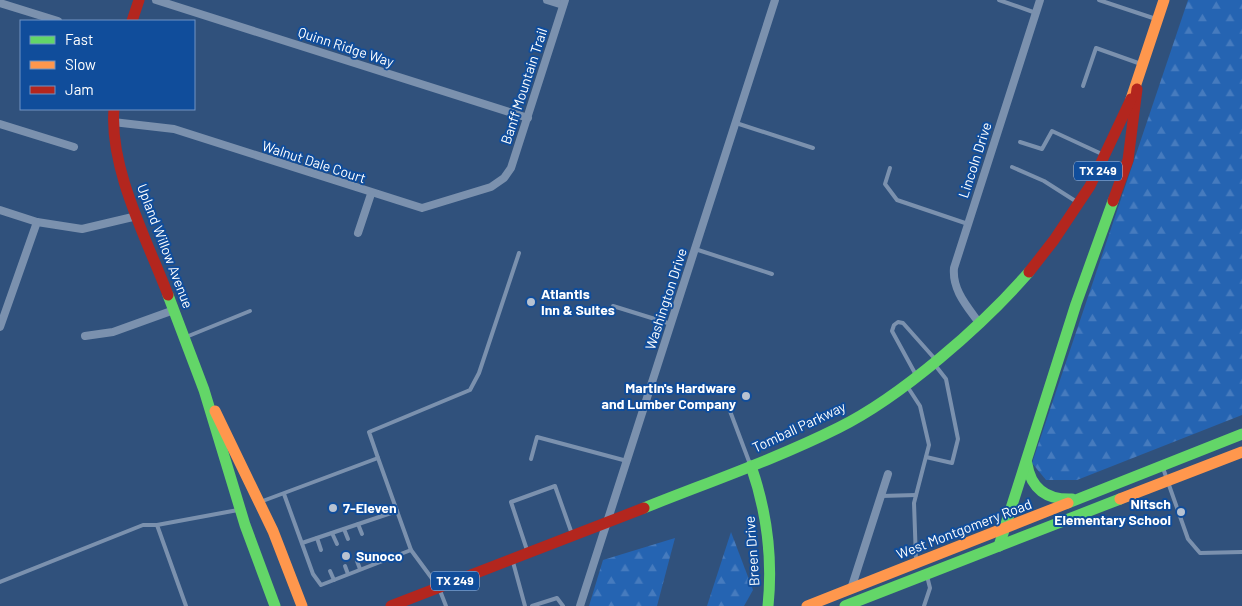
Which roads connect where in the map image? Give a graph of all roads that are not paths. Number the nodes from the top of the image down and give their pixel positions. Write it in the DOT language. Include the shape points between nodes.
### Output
graph roads {
  1 [pos="139,0"];
  2 [pos="156,0"];
  3 [pos="546,0"];
  4 [pos="775,0"];
  5 [pos="999,0"];
  6 [pos="1040,0"];
  7 [pos="1099,0"];
  8 [pos="1164,0"];
  9 [pos="1114,2"];
  10 [pos="0,3"];
  11 [pos="564,3"];
  12 [pos="1036,13"];
  13 [pos="55,20"];
  14 [pos="132,20"];
  15 [pos="1158,20"];
  16 [pos="1144,65"];
  17 [pos="1139,80"];
  18 [pos="1083,86"];
  19 [pos="114,110"];
  20 [pos="528,118"];
  21 [pos="113,122"];
  22 [pos="736,123"];
  23 [pos="0,124"];
  24 [pos="1020,142"];
  25 [pos="74,148"];
  26 [pos="813,148"];
  27 [pos="1106,156"];
  28 [pos="1012,167"];
  29 [pos="890,168"];
  30 [pos="504,178"];
  31 [pos="371,194"];
  32 [pos="1078,203"];
  33 [pos="0,210"];
  34 [pos="137,216"];
  35 [pos="37,222"];
  36 [pos="968,224"];
  37 [pos="358,233"];
  38 [pos="695,249"];
  39 [pos="519,253"];
  40 [pos="772,274"];
  41 [pos="613,306"];
  42 [pos="174,310"];
  43 [pos="250,311"];
  44 [pos="978,323"];
  45 [pos="671,324"];
  46 [pos="0,327"];
  47 [pos="85,336"];
  48 [pos="184,338"];
  49 [pos="935,362"];
  50 [pos="917,376"];
  51 [pos="906,384"];
  52 [pos="204,390"];
  53 [pos="730,411"];
  54 [pos="1242,434"];
  55 [pos="1242,452"];
  56 [pos="926,457"];
  57 [pos="378,458"];
  58 [pos="531,459"];
  59 [pos="1026,459"];
  60 [pos="627,462"];
  61 [pos="751,466"];
  62 [pos="1162,466"];
  63 [pos="888,474"];
  64 [pos="1168,481"];
  65 [pos="284,494"];
  66 [pos="916,495"];
  67 [pos="880,496"];
  68 [pos="1079,498"];
  69 [pos="260,502"];
  70 [pos="240,510"];
  71 [pos="397,510"];
  72 [pos="608,522"];
  73 [pos="358,524"];
  74 [pos="158,525"];
  75 [pos="344,529"];
  76 [pos="1004,529"];
  77 [pos="332,533"];
  78 [pos="362,534"];
  79 [pos="573,536"];
  80 [pos="317,538"];
  81 [pos="348,539"];
  82 [pos="302,543"];
  83 [pos="336,544"];
  84 [pos="999,546"];
  85 [pos="321,550"];
  86 [pos="411,550"];
  87 [pos="1242,552"];
  88 [pos="528,553"];
  89 [pos="371,556"];
  90 [pos="512,559"];
  91 [pos="356,561"];
  92 [pos="374,564"];
  93 [pos="916,564"];
  94 [pos="345,566"];
  95 [pos="360,570"];
  96 [pos="330,571"];
  97 [pos="348,574"];
  98 [pos="927,574"];
  99 [pos="334,580"];
  100 [pos="0,582"];
  101 [pos="439,588"];
  102 [pos="851,589"];
  103 [pos="186,606"];
  104 [pos="275,606"];
  105 [pos="302,606"];
  106 [pos="391,606"];
  107 [pos="446,606"];
  108 [pos="524,606"];
  109 [pos="532,606"];
  110 [pos="563,606"];
  111 [pos="580,606"];
  112 [pos="768,606"];
  113 [pos="807,606"];
  114 [pos="845,606"];
  115 [pos="924,606"];
  1 -- 14 [label="main road"];
  2 -- 20 [label="street, Quinn Ridge Way"];
  3 -- 11 [label="street"];
  4 -- 22 [label="street, Washington Drive"];
  5 -- 12 [label="lane"];
  6 -- 12 [label="street, Lincoln Drive"];
  7 -- 9 [label="lane"];
  8 -- 15 [label="main road, TX 249"];
  9 -- 15 [label="lane"];
  10 -- 13 [label="street"];
  11 -- 20 [label="street, Banff Mountain Trail"];
  12 -- 36 [label="street, Lincoln Drive"];
  15 -- 16 [label="main road, TX 249"];
  16 -- 17 [label="main road, TX 249"];
  16 -- 18 [label="lane" via="1096,48"];
  17 -- 27 [label="main road, Tomball Parkway / TX 249"];
  17 -- 59 [label="main road" via="1128,160 1076,304"];
  19 -- 21 [label="main road, Upland Willow Avenue"];
  20 -- 30 [label="street, Banff Mountain Trail" via="512,168"];
  21 -- 31 [label="street, Walnut Dale Court" via="174,129"];
  21 -- 34 [label="main road, Upland Willow Avenue" via="120,170"];
  22 -- 26 [label="lane"];
  22 -- 38 [label="street, Washington Drive"];
  23 -- 25 [label="street"];
  24 -- 27 [label="lane" via="1042,149 1052,131"];
  27 -- 32 [label="main road, Tomball Parkway / TX 249"];
  28 -- 32 [label="lane" via="1044,181"];
  29 -- 36 [label="lane" via="885,184 897,200"];
  30 -- 31 [label="street, Walnut Dale Court" via="491,187 422,208"];
  31 -- 37 [label="street"];
  32 -- 44 [label="main road, Tomball Parkway / TX 249" via="1044,255"];
  33 -- 35 [label="street"];
  34 -- 35 [label="street" via="82,229"];
  34 -- 42 [label="main road, Upland Willow Avenue"];
  35 -- 46 [label="street"];
  36 -- 44 [label="street, Lincoln Drive" via="953,278 960,296"];
  38 -- 40 [label="lane"];
  38 -- 45 [label="street, Washington Drive"];
  39 -- 57 [label="lane" via="479,373 470,390 369,432"];
  41 -- 45 [label="lane"];
  42 -- 47 [label="street" via="113,332"];
  42 -- 48 [label="main road, Upland Willow Avenue"];
  43 -- 48 [label="lane"];
  44 -- 49 [label="main road, Tomball Parkway / TX 249"];
  45 -- 60 [label="street, Washington Drive"];
  48 -- 52 [label="main road, Upland Willow Avenue"];
  49 -- 50 [label="main road, Tomball Parkway / TX 249"];
  49 -- 50 [label="lane" via="903,323 894,325 892,331"];
  49 -- 56 [label="lane" via="946,379 958,439 952,463"];
  50 -- 51 [label="main road, Tomball Parkway / TX 249"];
  51 -- 56 [label="lane" via="920,406 929,445"];
  51 -- 61 [label="main road, Tomball Parkway / TX 249" via="839,428"];
  52 -- 69 [label="main road, Upland Willow Avenue"];
  52 -- 70 [label="main road, Upland Willow Avenue"];
  53 -- 61 [label="lane"];
  54 -- 62 [label="main road, West Montgomery Road"];
  55 -- 64 [label="main road, West Montgomery Road"];
  56 -- 66 [label="lane"];
  57 -- 65 [label="lane"];
  57 -- 71 [label="lane"];
  58 -- 60 [label="lane" via="537,437"];
  59 -- 68 [label="main road" via="1028,475 1042,493 1060,500"];
  59 -- 76 [label="main road"];
  60 -- 72 [label="street, Washington Drive"];
  61 -- 72 [label="main road, Tomball Parkway / TX 249"];
  61 -- 112 [label="main road, Breen Drive" via="768,534"];
  62 -- 64 [label="lane"];
  62 -- 68 [label="main road, West Montgomery Road"];
  63 -- 67 [label="street"];
  64 -- 84 [label="main road, West Montgomery Road"];
  64 -- 87 [label="lane" via="1188,539 1200,553"];
  65 -- 69 [label="lane"];
  65 -- 82 [label="lane"];
  66 -- 67 [label="lane"];
  66 -- 93 [label="lane"];
  67 -- 102 [label="street"];
  68 -- 76 [label="main road, West Montgomery Road"];
  69 -- 70 [label="main road"];
  69 -- 105 [label="main road, Upland Willow Avenue"];
  70 -- 74 [label="lane"];
  70 -- 104 [label="main road, Upland Willow Avenue"];
  71 -- 73 [label="lane"];
  71 -- 86 [label="lane"];
  72 -- 79 [label="main road, Tomball Parkway / TX 249"];
  72 -- 111 [label="street, Washington Drive"];
  73 -- 75 [label="lane"];
  73 -- 78 [label="lane"];
  74 -- 100 [label="lane" via="143,525"];
  74 -- 103 [label="lane"];
  75 -- 77 [label="lane"];
  75 -- 81 [label="lane"];
  76 -- 84 [label="main road"];
  76 -- 93 [label="main road, West Montgomery Road"];
  77 -- 80 [label="lane"];
  77 -- 83 [label="lane"];
  79 -- 88 [label="main road, Tomball Parkway / TX 249"];
  79 -- 88 [label="lane" via="555,486 511,502"];
  80 -- 82 [label="lane"];
  80 -- 85 [label="lane"];
  82 -- 99 [label="lane" via="313,574 321,585"];
  84 -- 98 [label="main road, West Montgomery Road"];
  86 -- 92 [label="lane"];
  86 -- 101 [label="lane"];
  88 -- 90 [label="main road, Tomball Parkway / TX 249"];
  89 -- 92 [label="lane"];
  90 -- 101 [label="main road, Tomball Parkway / TX 249"];
  90 -- 108 [label="lane"];
  91 -- 95 [label="lane"];
  92 -- 95 [label="lane"];
  93 -- 102 [label="main road, West Montgomery Road"];
  94 -- 97 [label="lane"];
  95 -- 97 [label="lane"];
  96 -- 99 [label="lane"];
  97 -- 99 [label="lane"];
  98 -- 114 [label="main road, West Montgomery Road"];
  98 -- 115 [label="lane" via="930,588"];
  101 -- 106 [label="main road, Tomball Parkway / TX 249"];
  101 -- 107 [label="lane"];
  102 -- 113 [label="main road, West Montgomery Road"];
  109 -- 110 [label="lane" via="557,598"];
}
